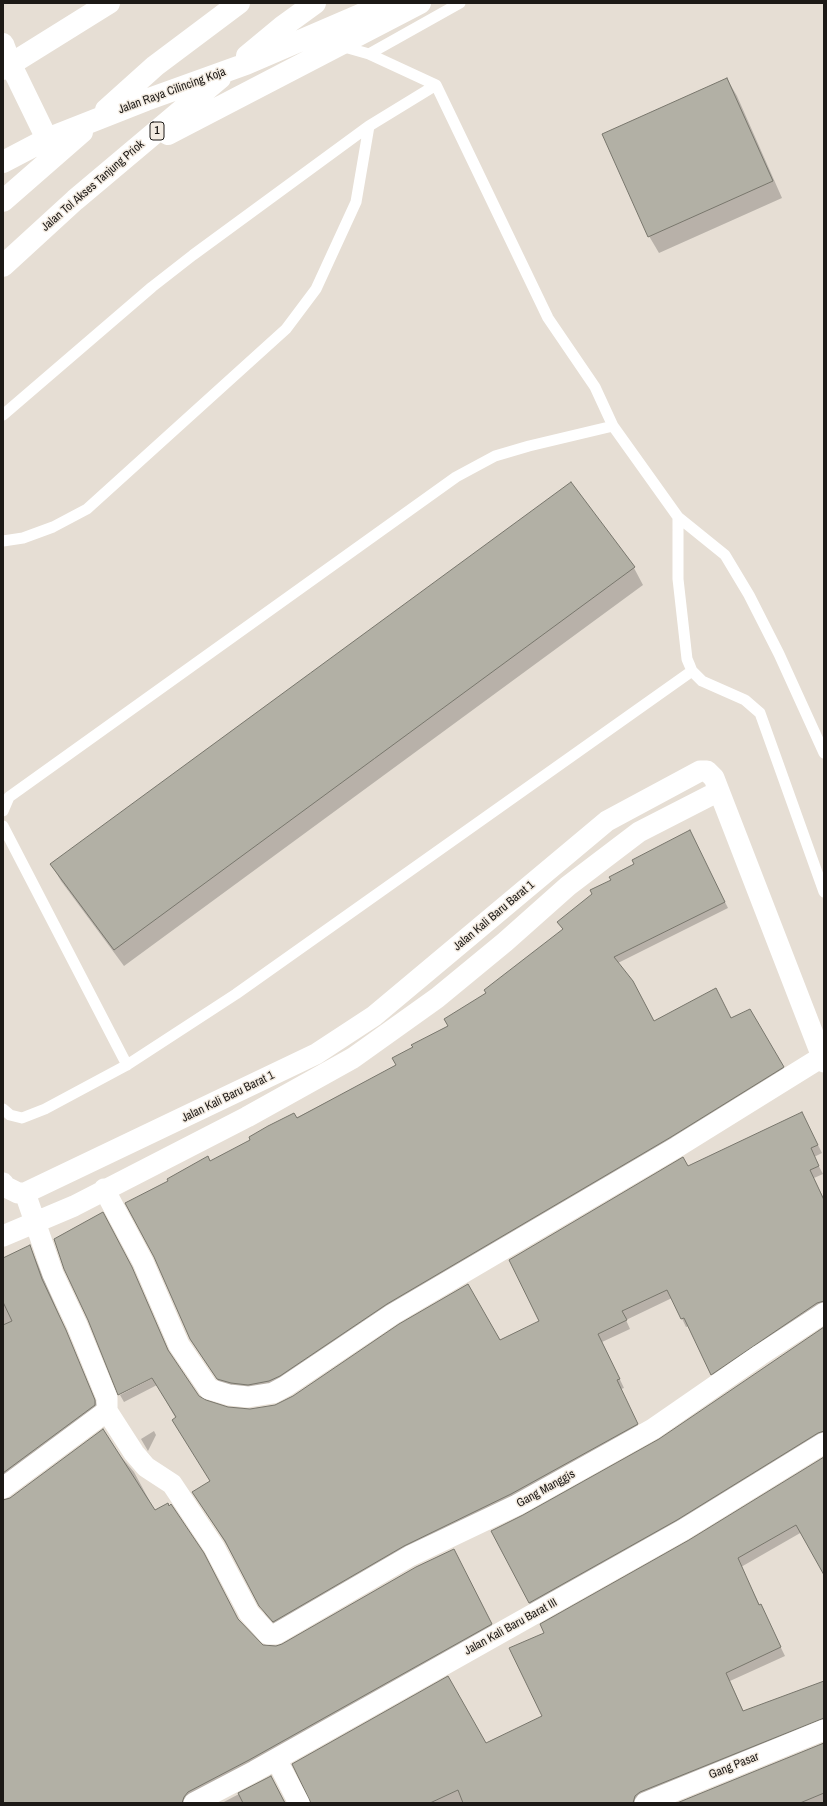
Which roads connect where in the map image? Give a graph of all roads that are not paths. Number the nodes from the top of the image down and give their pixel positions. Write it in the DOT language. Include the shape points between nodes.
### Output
graph roads {
  1 [pos="109,3"];
  2 [pos="239,3"];
  3 [pos="315,3"];
  4 [pos="362,3"];
  5 [pos="388,3"];
  6 [pos="420,3"];
  7 [pos="460,3"];
  8 [pos="342,22"];
  9 [pos="307,37"];
  10 [pos="3,44"];
  11 [pos="368,54"];
  12 [pos="7,67"];
  13 [pos="436,85"];
  14 [pos="369,126"];
  15 [pos="47,140"];
  16 [pos="132,152"];
  17 [pos="3,162"];
  18 [pos="3,201"];
  19 [pos="3,266"];
  20 [pos="3,415"];
  21 [pos="614,426"];
  22 [pos="678,518"];
  23 [pos="3,541"];
  24 [pos="692,671"];
  25 [pos="824,753"];
  26 [pos="719,791"];
  27 [pos="3,811"];
  28 [pos="3,826"];
  29 [pos="824,892"];
  30 [pos="823,1059"];
  31 [pos="127,1066"];
  32 [pos="3,1109"];
  33 [pos="3,1182"];
  34 [pos="104,1189"];
  35 [pos="25,1193"];
  36 [pos="35,1223"];
  37 [pos="3,1236"];
  38 [pos="824,1313"];
  39 [pos="107,1411"];
  40 [pos="824,1443"];
  41 [pos="3,1488"];
  42 [pos="824,1730"];
  43 [pos="276,1759"];
  44 [pos="194,1803"];
  45 [pos="299,1803"];
  46 [pos="645,1803"];
  1 -- 12 [label="main road"];
  2 -- 18 [label="main road" via="155,66"];
  3 -- 16 [label="main road, Jalan Tol Akses Tanjung Priok / 1" via="282,27"];
  4 -- 8 [label="main road, Jalan Raya Cilincing Koja"];
  5 -- 8 [label="main road, Jalan Raya Cilincing Koja"];
  6 -- 16 [label="main road"];
  7 -- 11 [label="lane"];
  8 -- 9 [label="main road, Jalan Raya Cilincing Koja"];
  9 -- 11 [label="lane"];
  9 -- 15 [label="main road, Jalan Raya Cilincing Koja" via="246,64 146,100"];
  10 -- 12 [label="main road"];
  11 -- 13 [label="lane"];
  12 -- 15 [label="main road"];
  13 -- 14 [label="lane"];
  13 -- 21 [label="lane" via="548,318 595,387"];
  14 -- 20 [label="lane" via="181,264"];
  14 -- 23 [label="lane" via="356,202 316,289 286,329 87,509 53,527 23,538"];
  15 -- 17 [label="main road, Jalan Raya Cilincing Koja"];
  16 -- 19 [label="main road, Jalan Tol Akses Tanjung Priok / 1"];
  21 -- 22 [label="lane"];
  21 -- 27 [label="lane" via="495,456 456,477 9,797"];
  22 -- 24 [label="lane" via="678,578 687,659"];
  22 -- 25 [label="lane" via="725,556 749,595 779,654"];
  24 -- 29 [label="lane" via="702,681 745,700 760,713"];
  24 -- 31 [label="lane" via="236,994"];
  26 -- 30 [label="street, Jalan Kali Baru Barat 1"];
  26 -- 34 [label="street" via="632,836 568,886 437,998 353,1058 247,1117"];
  26 -- 35 [label="street, Jalan Kali Baru Barat 1" via="714,778 700,771 608,821 374,1016 316,1054"];
  28 -- 31 [label="lane"];
  30 -- 34 [label="street" via="393,1314 273,1393 248,1397 209,1389 179,1345 143,1262"];
  31 -- 32 [label="lane" via="45,1109 22,1118 10,1115"];
  33 -- 35 [label="street" via="6,1187 18,1193"];
  34 -- 36 [label="street"];
  35 -- 36 [label="street"];
  36 -- 37 [label="street"];
  36 -- 39 [label="street" via="53,1274 107,1398"];
  38 -- 39 [label="street, Gang Manggis" via="653,1429 517,1505 410,1556 276,1634 268,1634 249,1613 214,1548 172,1484 146,1467"];
  39 -- 41 [label="street"];
  40 -- 43 [label="street, Jalan Kali Baru Barat III" via="683,1530"];
  42 -- 46 [label="street, Gang Pasar"];
  43 -- 44 [label="street, Jalan Kali Baru Barat III"];
  43 -- 45 [label="street"];
}
